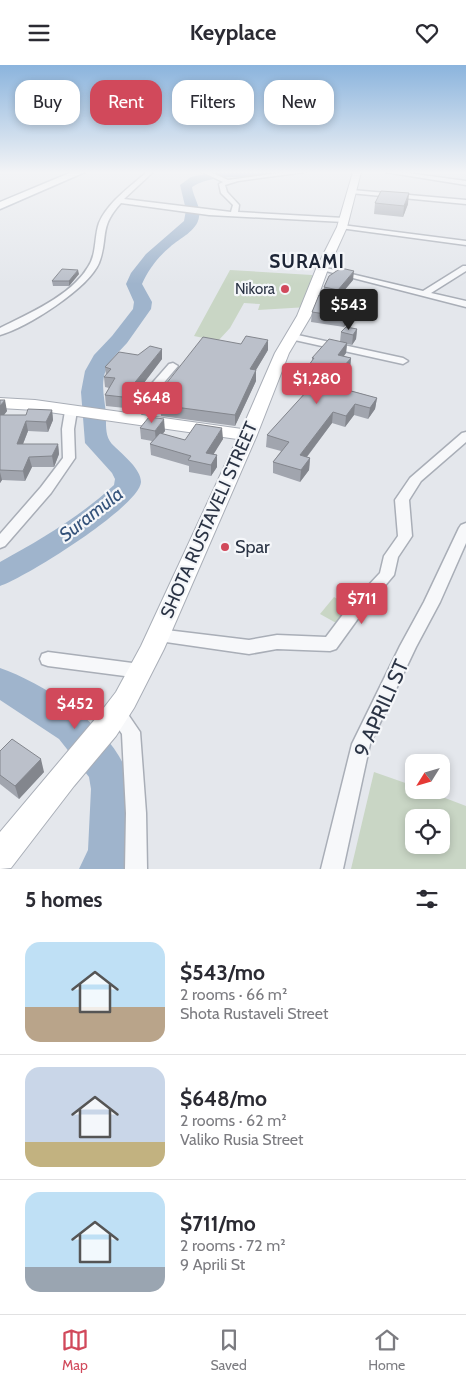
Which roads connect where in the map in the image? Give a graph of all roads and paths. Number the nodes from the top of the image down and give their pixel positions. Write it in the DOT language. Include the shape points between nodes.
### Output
graph roads {
  1 [pos="113,210"];
  2 [pos="175,210"];
  3 [pos="235,210"];
  4 [pos="347,210"];
  5 [pos="234,215"];
  6 [pos="343,223"];
  7 [pos="466,243"];
  8 [pos="466,268"];
  9 [pos="322,269"];
  10 [pos="425,293"];
  11 [pos="311,298"];
  12 [pos="466,304"];
  13 [pos="361,306"];
  14 [pos="0,332"];
  15 [pos="293,337"];
  16 [pos="404,361"];
  17 [pos="173,366"];
  18 [pos="0,403"];
  19 [pos="74,412"];
  20 [pos="133,419"];
  21 [pos="248,435"];
  22 [pos="466,436"];
  23 [pos="466,528"];
  24 [pos="0,543"];
  25 [pos="158,635"];
  26 [pos="48,659"];
  27 [pos="140,671"];
  28 [pos="116,714"];
  29 [pos="0,857"];
  30 [pos="136,869"];
  31 [pos="332,869"];
  1 -- 14 [label="street" via="104,221 98,256 90,271 68,292"];
  2 -- 5 [label="street"];
  3 -- 5 [label="street"];
  4 -- 6 [label="street, SHOTA RUSTAVELI STREET"];
  5 -- 6 [label="street"];
  6 -- 7 [label="street"];
  6 -- 9 [label="street, SHOTA RUSTAVELI STREET"];
  8 -- 10 [label="street"];
  9 -- 10 [label="street"];
  9 -- 11 [label="street, SHOTA RUSTAVELI STREET"];
  10 -- 12 [label="street"];
  11 -- 13 [label="street" via="351,307"];
  11 -- 15 [label="street, SHOTA RUSTAVELI STREET"];
  15 -- 16 [label="street"];
  15 -- 21 [label="street, SHOTA RUSTAVELI STREET" via="282,353"];
  17 -- 20 [label="street" via="143,401"];
  18 -- 19 [label="street"];
  19 -- 20 [label="street"];
  19 -- 24 [label="street" via="68,429 70,458"];
  20 -- 21 [label="street"];
  21 -- 25 [label="street, SHOTA RUSTAVELI STREET"];
  22 -- 25 [label="street" via="416,478 402,500 406,536 391,556 387,575 330,644 277,642 248,647"];
  23 -- 31 [label="street, 9 APRILI ST" via="361,744"];
  25 -- 27 [label="street, SHOTA RUSTAVELI STREET"];
  26 -- 27 [label="street"];
  27 -- 28 [label="street, SHOTA RUSTAVELI STREET"];
  28 -- 29 [label="street, SHOTA RUSTAVELI STREET"];
  28 -- 30 [label="street" via="131,732"];
}
